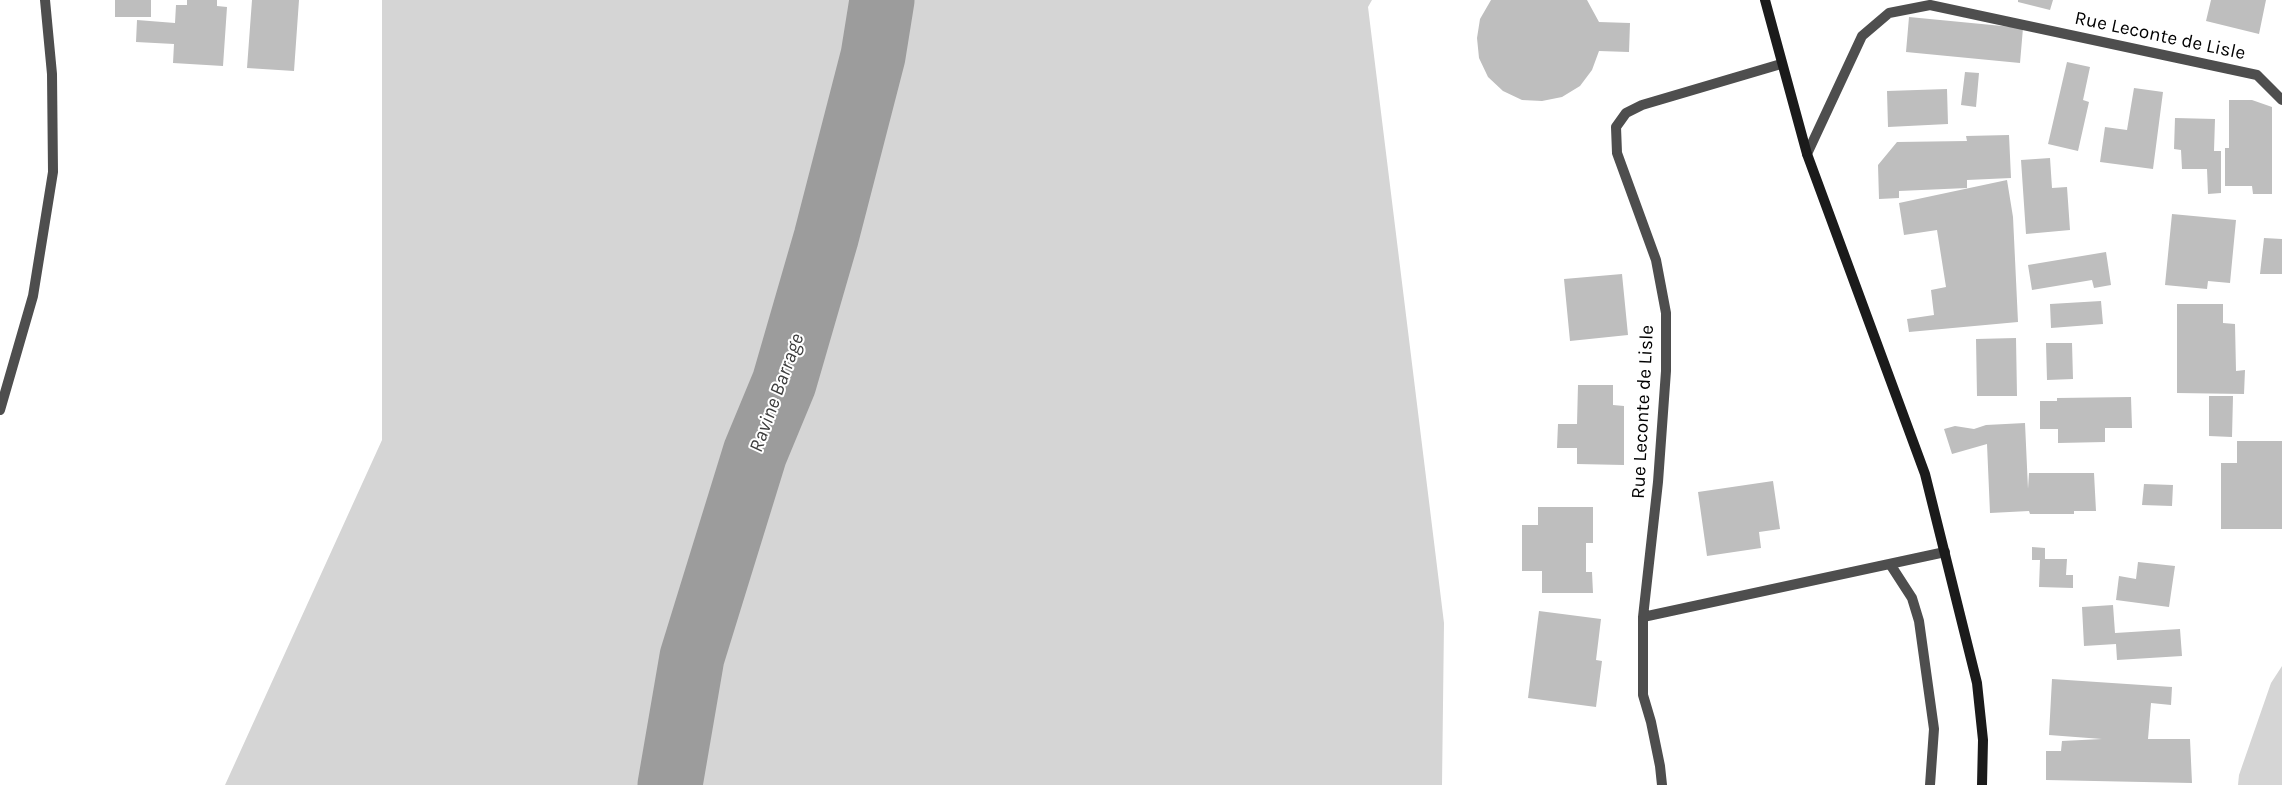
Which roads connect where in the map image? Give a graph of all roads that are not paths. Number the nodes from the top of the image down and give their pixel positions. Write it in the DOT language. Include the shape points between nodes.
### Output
graph roads {
  1 [pos="46,0"];
  2 [pos="1765,0"];
  3 [pos="1781,64"];
  4 [pos="2282,100"];
  5 [pos="1807,154"];
  6 [pos="0,410"];
  7 [pos="1945,552"];
  8 [pos="1890,564"];
  9 [pos="1643,617"];
  10 [pos="1662,785"];
  11 [pos="1930,785"];
  12 [pos="1982,785"];
  1 -- 6 [label="street" via="52,74 53,172 34,296"];
  2 -- 3 [label="main road"];
  3 -- 5 [label="main road"];
  3 -- 9 [label="street, Rue Leconte de Lisle" via="1642,105 1626,112 1616,127 1617,153 1656,260 1666,313 1666,371 1658,482"];
  4 -- 5 [label="street, Rue Leconte de Lisle" via="2256,75 1930,5 1890,13 1862,36"];
  5 -- 7 [label="main road" via="1926,474"];
  7 -- 8 [label="street"];
  7 -- 12 [label="main road" via="1977,683 1983,740"];
  8 -- 9 [label="street"];
  8 -- 11 [label="street" via="1912,598 1919,621 1934,729"];
  9 -- 10 [label="street, Rue Leconte de Lisle" via="1643,695"];
}
